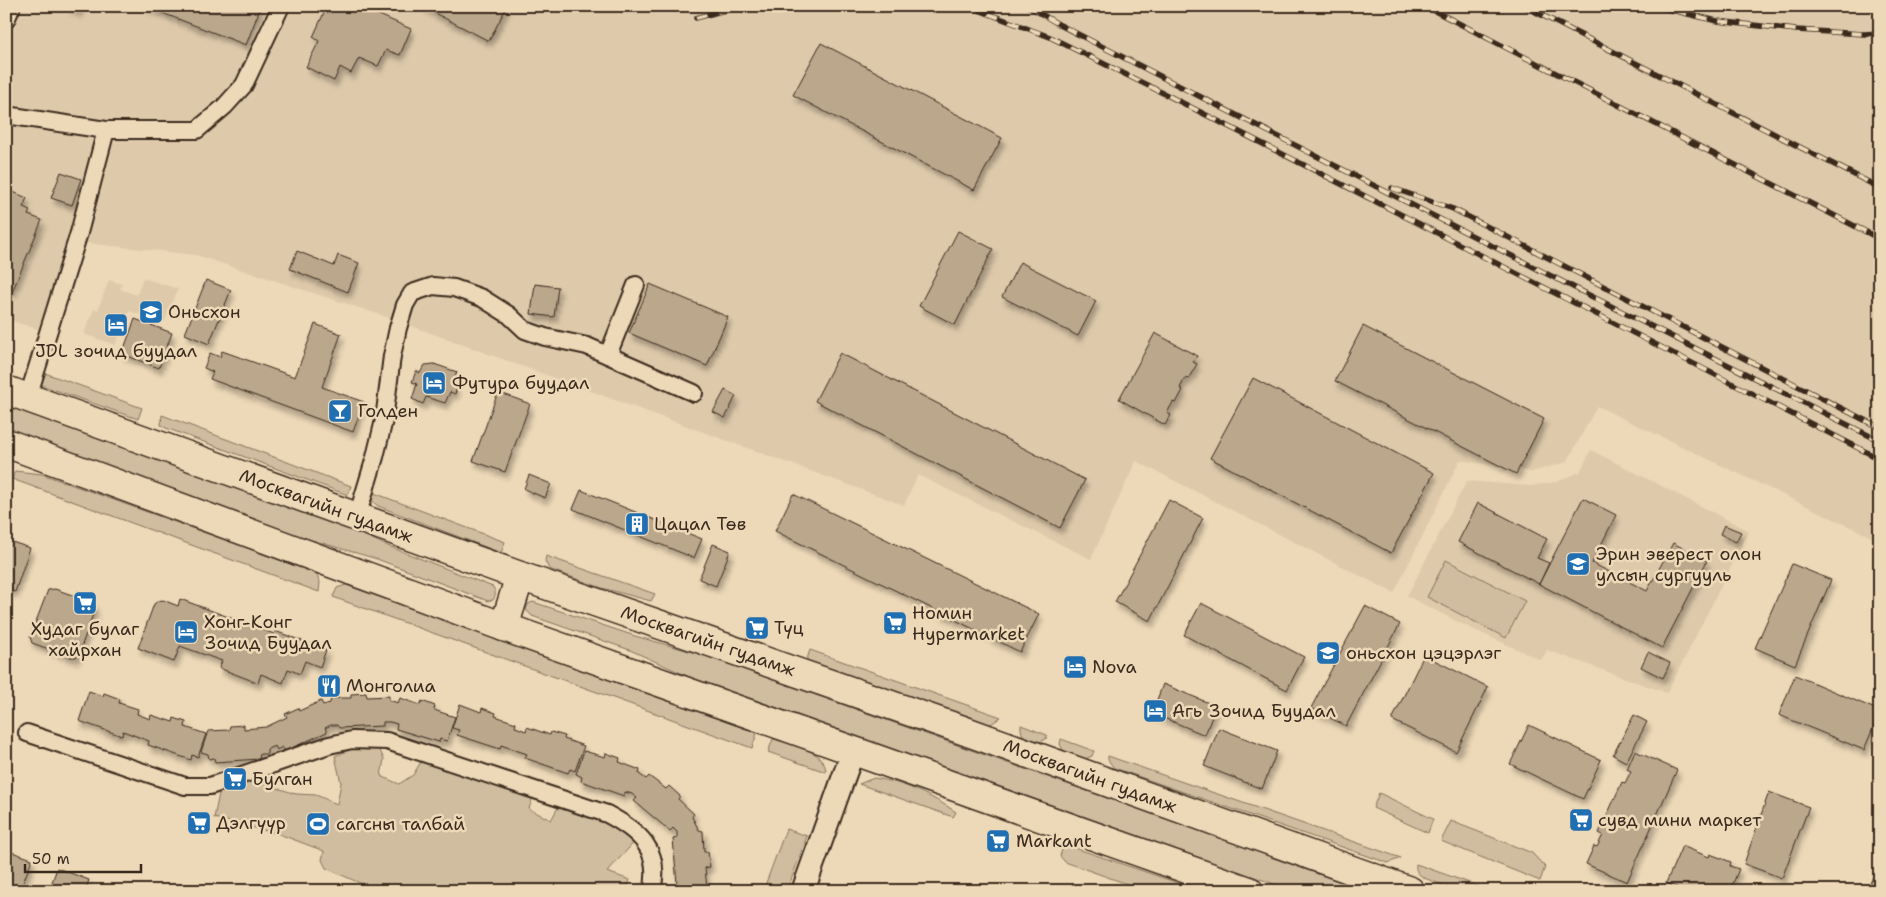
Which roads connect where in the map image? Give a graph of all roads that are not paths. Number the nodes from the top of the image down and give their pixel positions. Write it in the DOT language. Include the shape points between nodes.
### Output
graph roads {
  1 [pos="12,6"];
  2 [pos="281,6"];
  3 [pos="6,20"];
  4 [pos="6,115"];
  5 [pos="106,130"];
  6 [pos="636,285"];
  7 [pos="608,355"];
  8 [pos="694,393"];
  9 [pos="17,394"];
  10 [pos="6,443"];
  11 [pos="357,517"];
  12 [pos="520,576"];
  13 [pos="504,627"];
  14 [pos="27,733"];
  15 [pos="853,751"];
  16 [pos="1204,883"];
  17 [pos="652,891"];
  18 [pos="803,891"];
  19 [pos="1249,891"];
  20 [pos="1410,891"];
  1 -- 3 [label="street"];
  2 -- 5 [label="street" via="244,85 197,130"];
  4 -- 5 [label="street"];
  5 -- 9 [label="street" via="79,233"];
  6 -- 7 [label="street"];
  7 -- 8 [label="street"];
  7 -- 11 [label="street" via="587,346 525,330 482,298 454,288 433,286 412,293 398,328 384,420"];
  9 -- 11 [label="highway, Москвагийн гудамж"];
  10 -- 13 [label="highway"];
  11 -- 12 [label="highway, Москвагийн гудамж"];
  12 -- 13 [label="highway"];
  12 -- 20 [label="highway, Москвагийн гудамж" via="957,728"];
  13 -- 15 [label="highway"];
  14 -- 17 [label="street" via="185,786 210,786 352,740 387,741 607,814 629,826 646,843 655,866"];
  15 -- 16 [label="highway"];
  15 -- 18 [label="street"];
  16 -- 19 [label="highway"];
}
